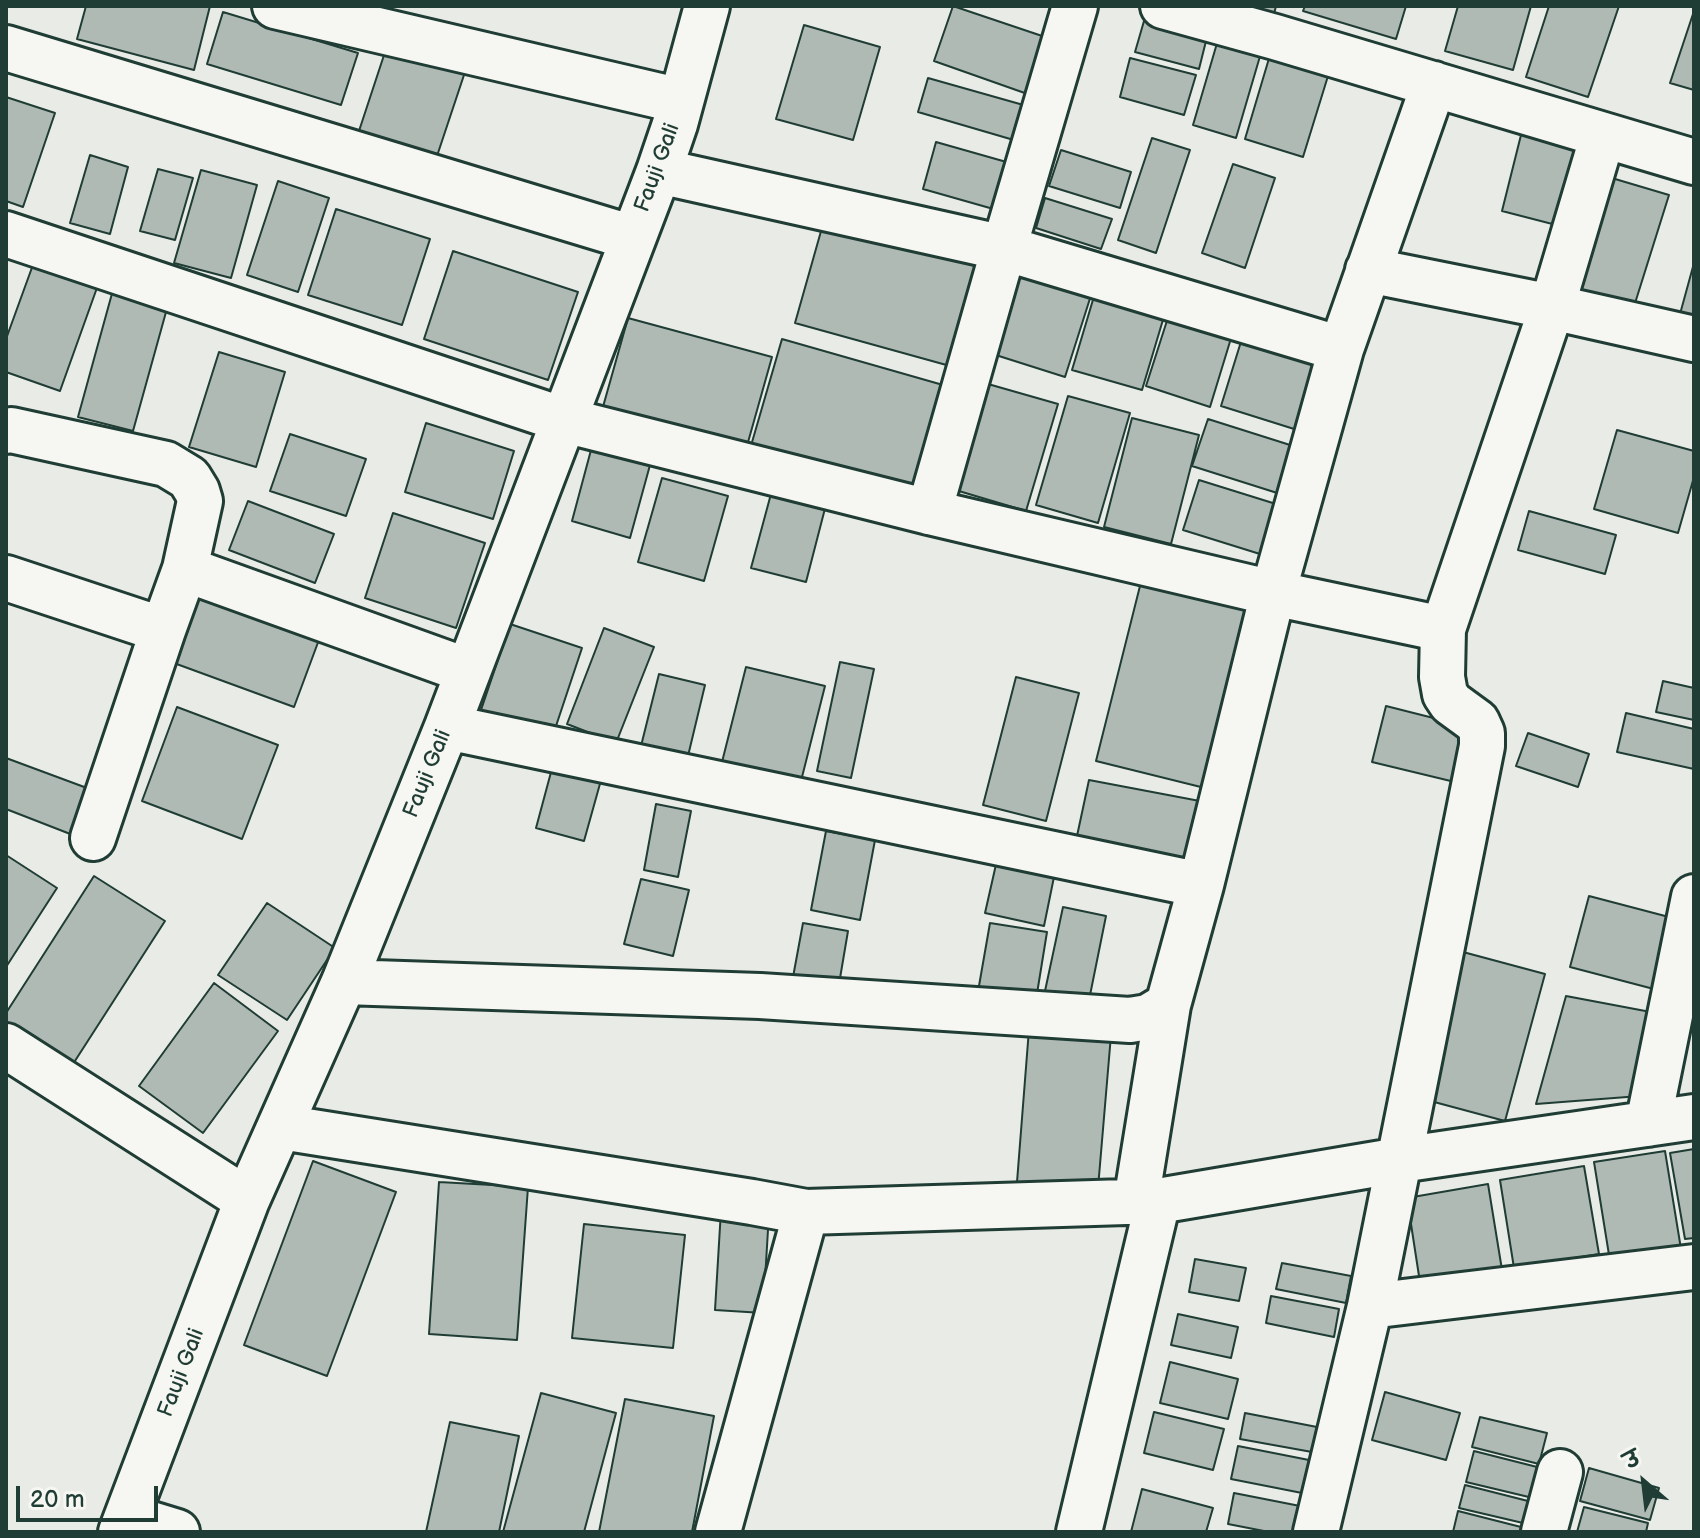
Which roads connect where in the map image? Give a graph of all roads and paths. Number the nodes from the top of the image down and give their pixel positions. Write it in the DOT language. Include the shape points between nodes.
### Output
graph roads {
  1 [pos="275,6"];
  2 [pos="707,6"];
  3 [pos="1075,6"];
  4 [pos="1163,6"];
  5 [pos="1281,21"];
  6 [pos="6,48"];
  7 [pos="1434,84"];
  8 [pos="681,101"];
  9 [pos="1603,135"];
  10 [pos="1694,162"];
  11 [pos="659,171"];
  12 [pos="6,234"];
  13 [pos="633,238"];
  14 [pos="1004,248"];
  15 [pos="1368,270"];
  16 [pos="1552,307"];
  17 [pos="1694,339"];
  18 [pos="1341,349"];
  19 [pos="564,420"];
  20 [pos="6,431"];
  21 [pos="929,512"];
  22 [pos="185,569"];
  23 [pos="6,578"];
  24 [pos="1273,593"];
  25 [pos="1443,629"];
  26 [pos="163,630"];
  27 [pos="468,671"];
  28 [pos="447,727"];
  29 [pos="93,838"];
  30 [pos="1201,885"];
  31 [pos="1694,897"];
  32 [pos="344,982"];
  33 [pos="1168,1005"];
  34 [pos="6,1046"];
  35 [pos="1694,1117"];
  36 [pos="1648,1124"];
  37 [pos="281,1127"];
  38 [pos="1400,1160"];
  39 [pos="247,1200"];
  40 [pos="1147,1202"];
  41 [pos="806,1212"];
  42 [pos="1694,1267"];
  43 [pos="1370,1306"];
  44 [pos="1560,1472"];
  45 [pos="124,1524"];
  46 [pos="177,1532"];
  47 [pos="718,1532"];
  48 [pos="1079,1532"];
  49 [pos="1316,1532"];
  50 [pos="1544,1532"];
  1 -- 8 [label="street"];
  2 -- 8 [label="street, Fauji Gali"];
  3 -- 14 [label="street"];
  4 -- 5 [label="street"];
  5 -- 7 [label="street"];
  6 -- 13 [label="street"];
  7 -- 9 [label="street"];
  7 -- 15 [label="street"];
  8 -- 11 [label="street, Fauji Gali"];
  9 -- 10 [label="street"];
  9 -- 16 [label="street"];
  11 -- 13 [label="street, Fauji Gali"];
  11 -- 14 [label="street"];
  12 -- 19 [label="street"];
  13 -- 19 [label="street, Fauji Gali"];
  14 -- 18 [label="street"];
  14 -- 21 [label="street"];
  15 -- 16 [label="street"];
  15 -- 18 [label="street"];
  16 -- 17 [label="street"];
  16 -- 25 [label="street"];
  18 -- 24 [label="street"];
  19 -- 21 [label="street"];
  19 -- 27 [label="street, Fauji Gali"];
  20 -- 22 [label="street" via="166,464 189,478 200,501"];
  21 -- 24 [label="street"];
  22 -- 26 [label="street"];
  22 -- 27 [label="street"];
  23 -- 26 [label="street"];
  24 -- 25 [label="street"];
  24 -- 30 [label="street"];
  25 -- 38 [label="street" via="1445,694 1477,722 1482,746"];
  26 -- 29 [label="street"];
  27 -- 28 [label="street, Fauji Gali"];
  28 -- 30 [label="street"];
  28 -- 32 [label="street, Fauji Gali"];
  30 -- 33 [label="street"];
  31 -- 36 [label="street"];
  32 -- 33 [label="street" via="760,996 1130,1020"];
  32 -- 37 [label="street, Fauji Gali"];
  33 -- 40 [label="street"];
  34 -- 39 [label="street"];
  35 -- 36 [label="street"];
  36 -- 38 [label="street"];
  37 -- 39 [label="street, Fauji Gali"];
  37 -- 41 [label="street"];
  38 -- 40 [label="street"];
  38 -- 43 [label="street"];
  39 -- 45 [label="street, Fauji Gali"];
  40 -- 41 [label="street"];
  40 -- 48 [label="street"];
  41 -- 47 [label="street"];
  42 -- 43 [label="street"];
  43 -- 49 [label="street"];
  44 -- 50 [label="street"];
  45 -- 46 [label="street"];
}
